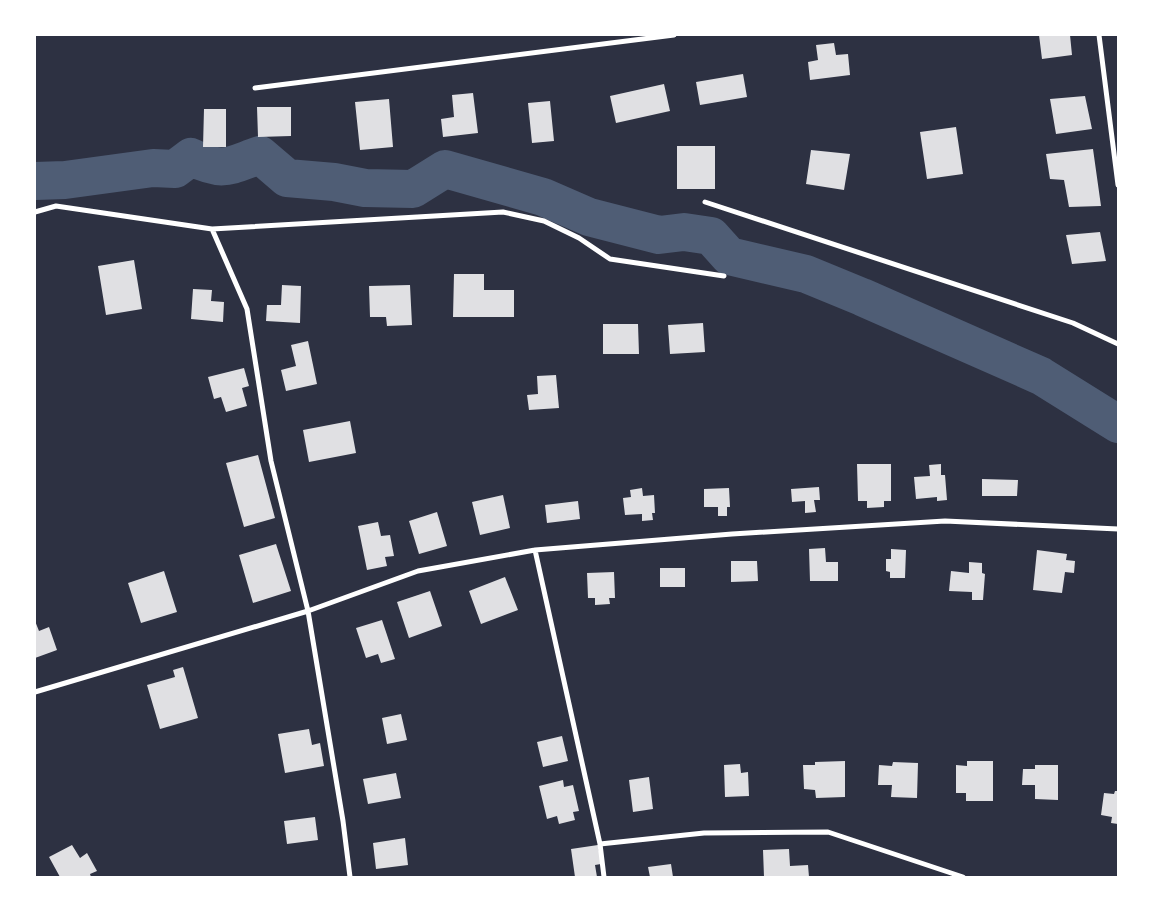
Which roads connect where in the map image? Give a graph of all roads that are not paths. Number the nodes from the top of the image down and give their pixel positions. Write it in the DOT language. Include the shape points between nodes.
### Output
graph roads {
  1 [pos="674,35"];
  2 [pos="1099,35"];
  3 [pos="255,88"];
  4 [pos="1118,185"];
  5 [pos="705,202"];
  6 [pos="35,212"];
  7 [pos="212,229"];
  8 [pos="724,276"];
  9 [pos="1118,344"];
  10 [pos="1118,529"];
  11 [pos="534,550"];
  12 [pos="308,611"];
  13 [pos="35,692"];
  14 [pos="600,844"];
  15 [pos="350,877"];
  16 [pos="604,877"];
  17 [pos="963,877"];
  1 -- 3 [label="street"];
  2 -- 4 [label="street"];
  5 -- 9 [label="street" via="1073,324"];
  6 -- 7 [label="street" via="56,206"];
  7 -- 8 [label="street" via="503,212 544,222 579,238 610,259"];
  7 -- 12 [label="street" via="247,309 272,461"];
  10 -- 11 [label="street" via="945,521"];
  11 -- 12 [label="street" via="418,570"];
  11 -- 14 [label="street"];
  12 -- 13 [label="street"];
  12 -- 15 [label="street"];
  14 -- 16 [label="street"];
  14 -- 17 [label="street" via="704,833 828,832"];
}
